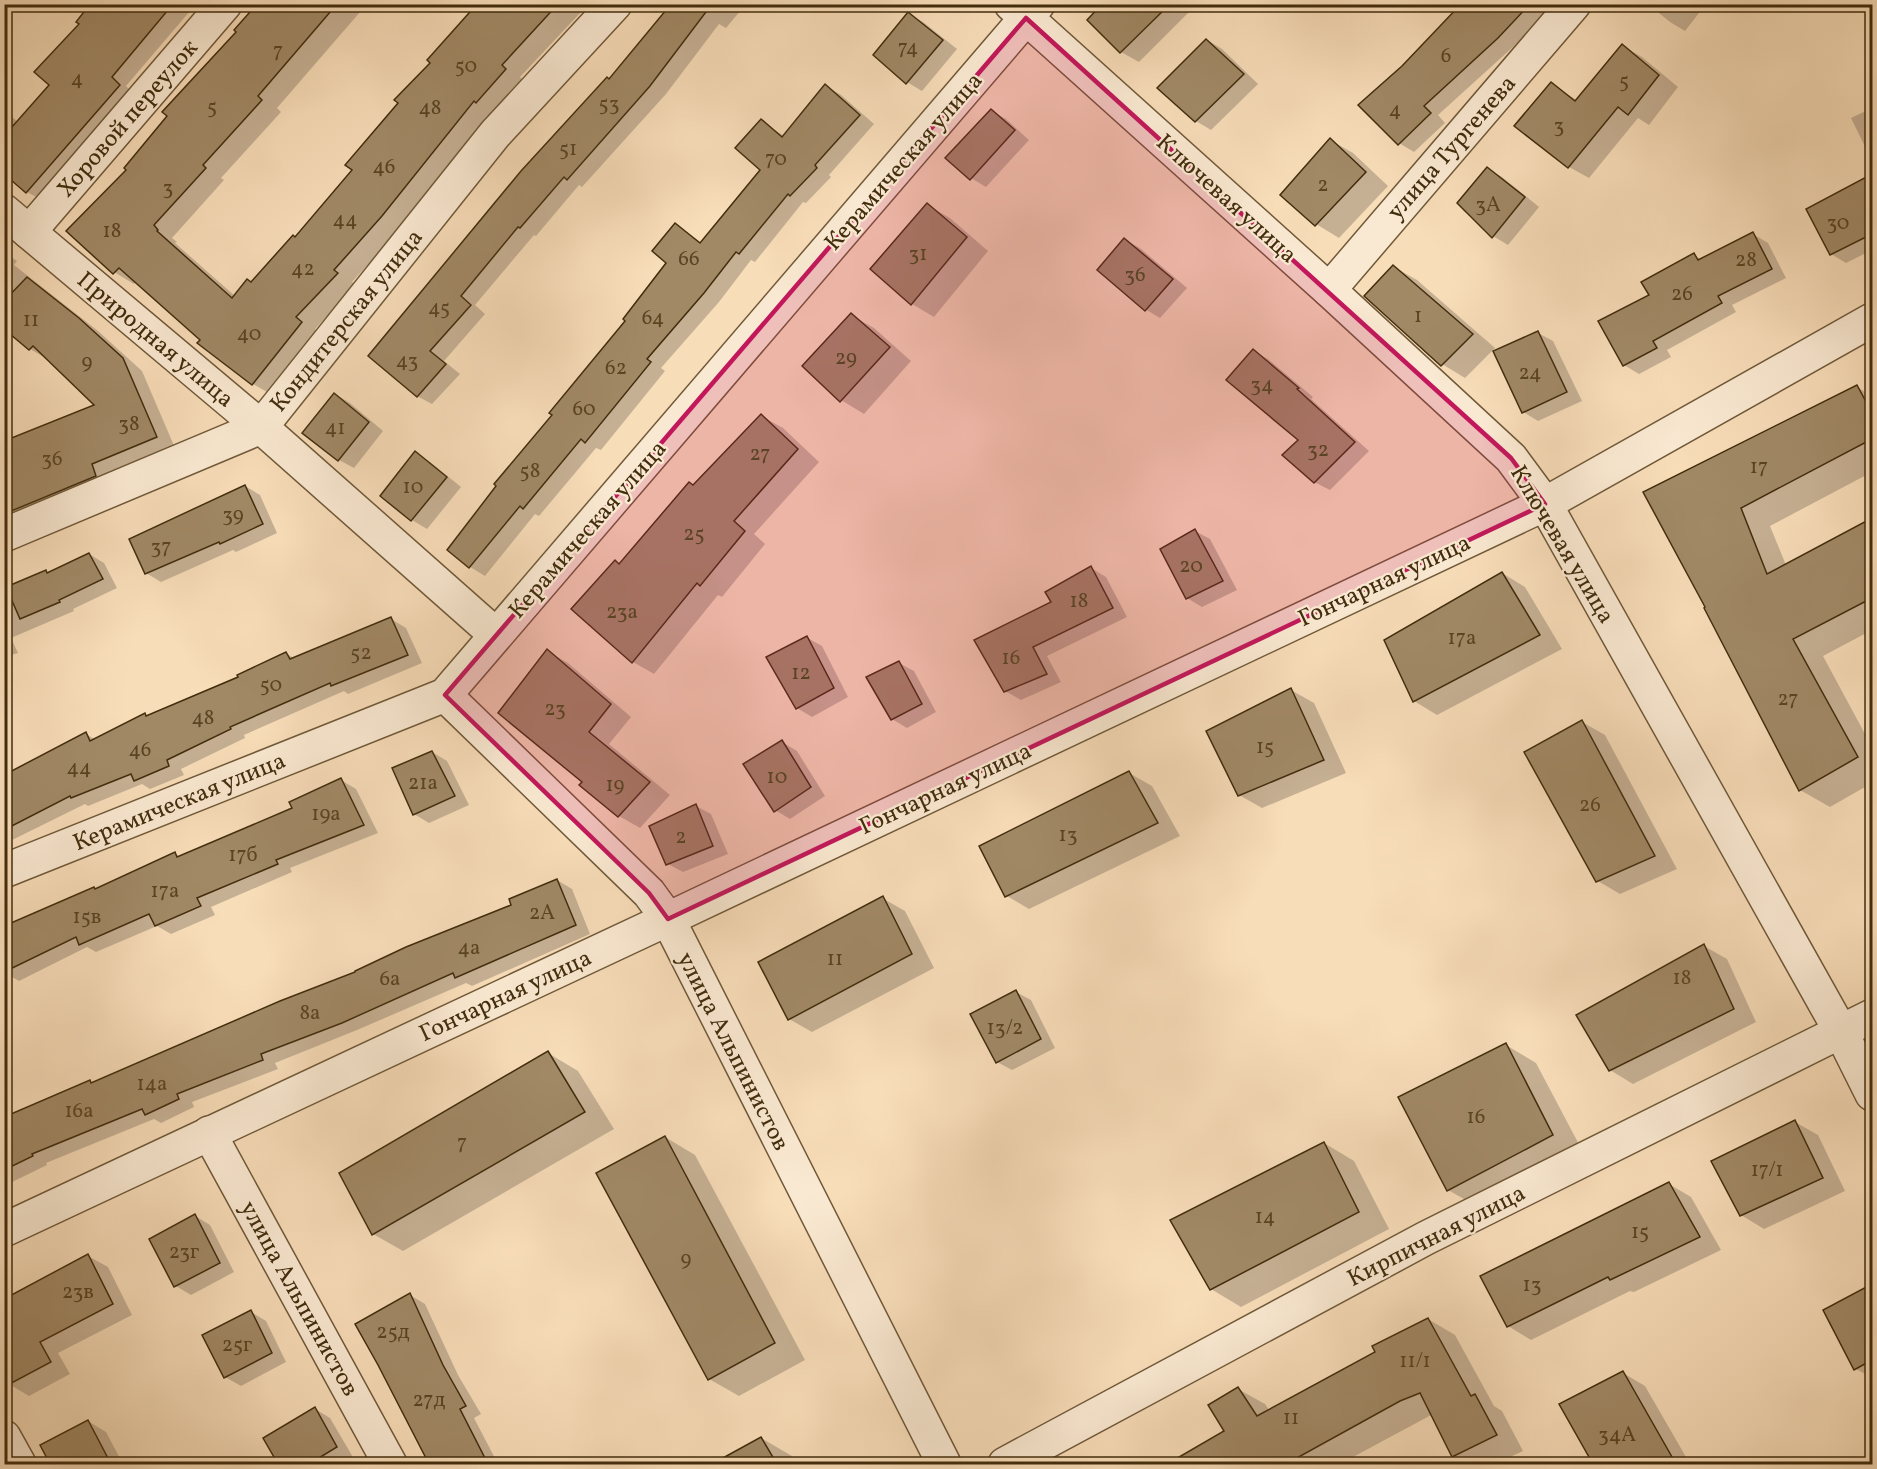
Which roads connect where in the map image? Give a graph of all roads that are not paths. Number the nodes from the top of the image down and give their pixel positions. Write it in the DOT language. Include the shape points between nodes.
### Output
graph roads {
  1 [pos="225,4"];
  2 [pos="615,4"];
  3 [pos="1574,4"];
  4 [pos="1025,9"];
  5 [pos="4,211"];
  6 [pos="29,232"];
  7 [pos="1329,290"];
  8 [pos="1872,320"];
  9 [pos="261,427"];
  10 [pos="1545,504"];
  11 [pos="4,535"];
  12 [pos="496,635"];
  13 [pos="446,694"];
  14 [pos="4,871"];
  15 [pos="668,920"];
  16 [pos="1872,1016"];
  17 [pos="1841,1032"];
  18 [pos="1872,1094"];
  19 [pos="209,1133"];
  20 [pos="4,1230"];
  21 [pos="4,1437"];
  22 [pos="19,1464"];
  23 [pos="390,1464"];
  24 [pos="944,1464"];
  25 [pos="1005,1464"];
  1 -- 6 [label="street, Хоровой переулок"];
  2 -- 9 [label="street, Кондитерская улица" via="495,134"];
  3 -- 7 [label="street, улица Тургенева"];
  4 -- 7 [label="street, Ключевая улица"];
  4 -- 12 [label="street, Керамическая улица"];
  5 -- 6 [label="street, Природная улица"];
  6 -- 9 [label="street, Природная улица"];
  7 -- 10 [label="street, Ключевая улица" via="1511,458"];
  8 -- 10 [label="street, Гончарная улица"];
  9 -- 11 [label="street, Кондитерская улица"];
  9 -- 12 [label="street, Природная улица"];
  10 -- 15 [label="street, Гончарная улица"];
  10 -- 17 [label="street, Ключевая улица"];
  12 -- 13 [label="street, Керамическая улица"];
  13 -- 14 [label="street, Керамическая улица"];
  13 -- 15 [label="street, улица Альпинистов" via="649,893"];
  15 -- 19 [label="street, Гончарная улица"];
  15 -- 24 [label="street, улица Альпинистов"];
  16 -- 17 [label="street, Кирпичная улица"];
  17 -- 18 [label="street, Ключевая улица"];
  17 -- 25 [label="street, Кирпичная улица" via="1426,1238"];
  19 -- 20 [label="street, Гончарная улица"];
  19 -- 23 [label="street, улица Альпинистов"];
  21 -- 22 [label="street"];
}
